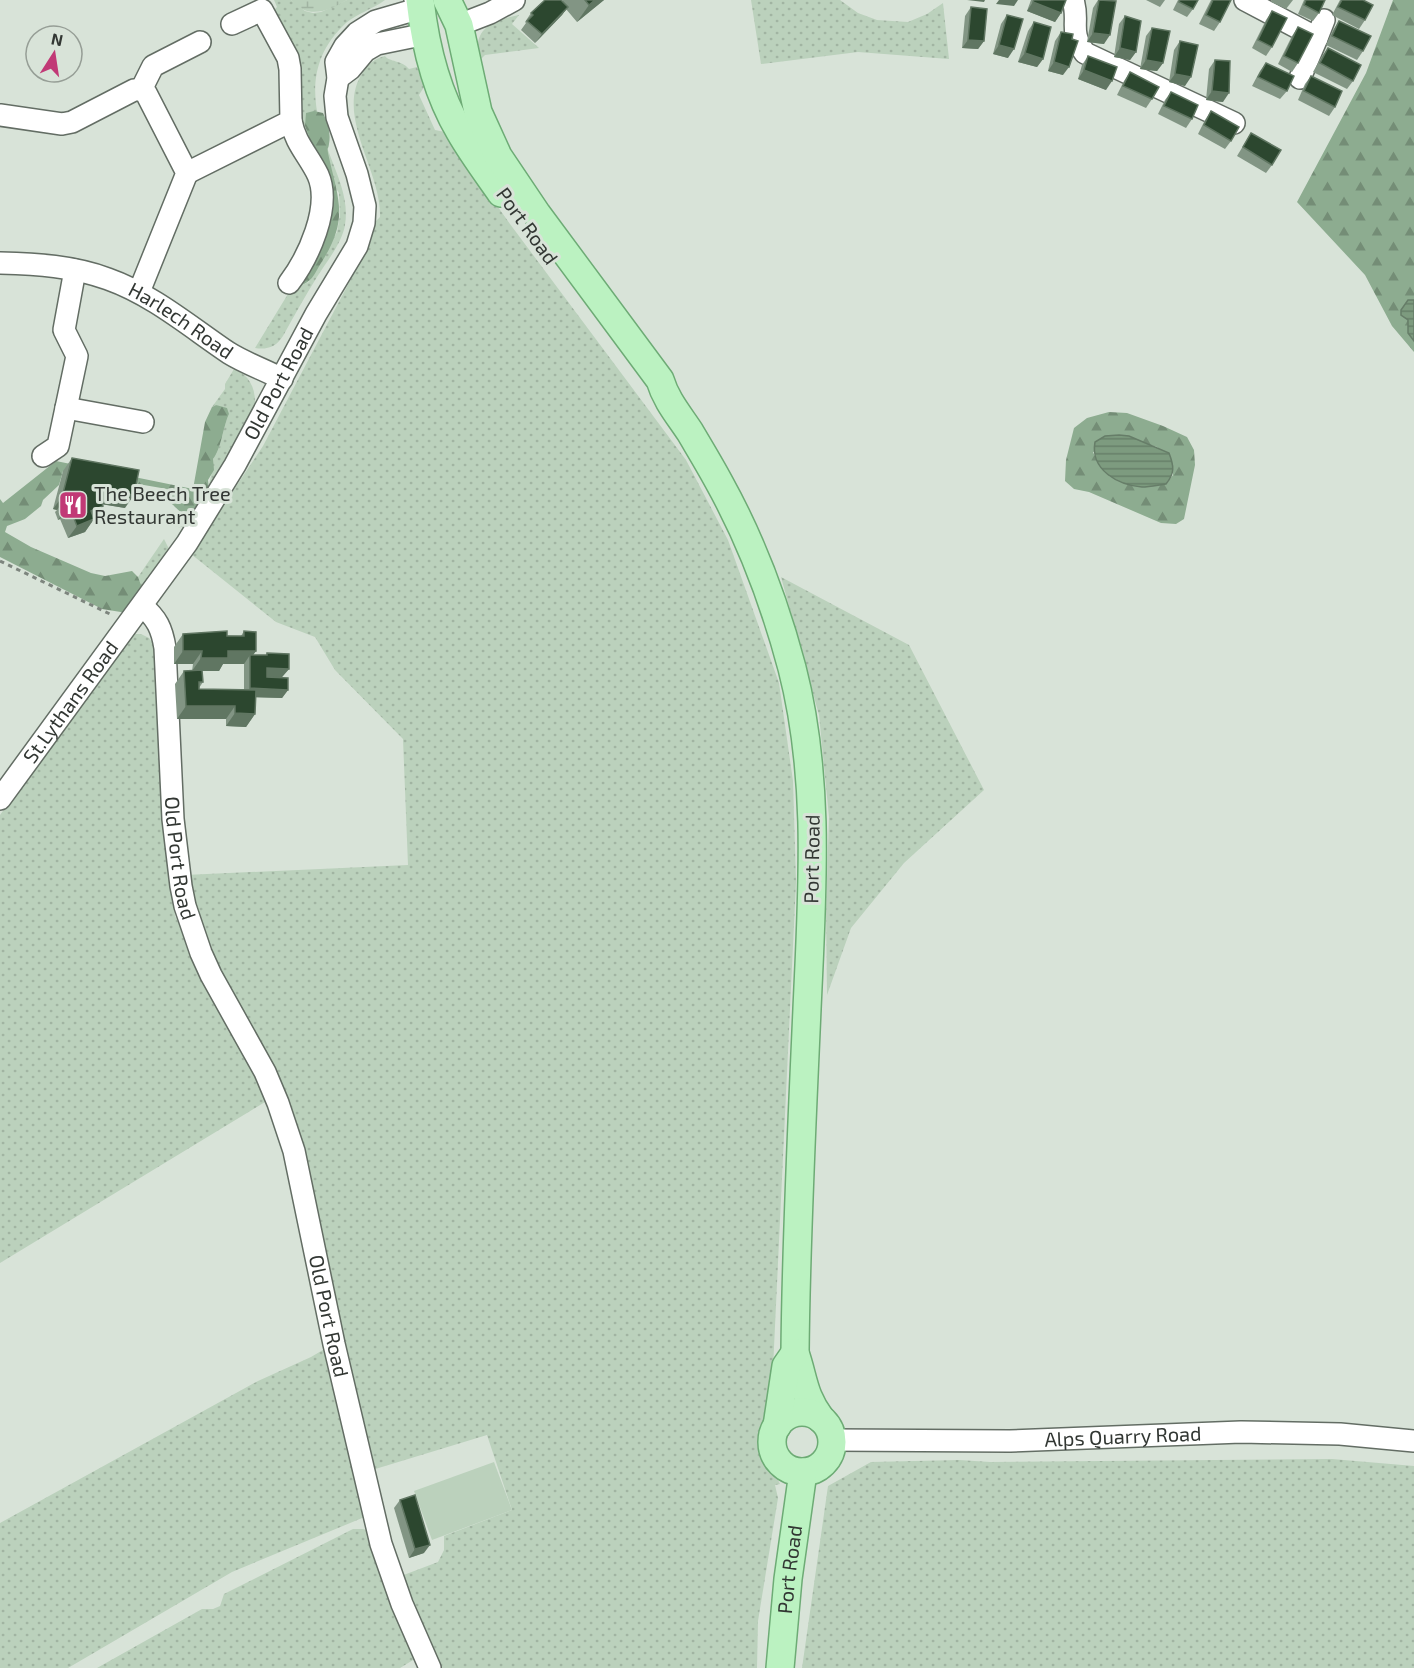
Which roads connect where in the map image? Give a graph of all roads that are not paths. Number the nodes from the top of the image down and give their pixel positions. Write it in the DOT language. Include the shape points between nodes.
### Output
graph roads {
  1 [pos="514,0"];
  2 [pos="1073,0"];
  3 [pos="1245,0"];
  4 [pos="432,6"];
  5 [pos="232,24"];
  6 [pos="459,25"];
  7 [pos="200,42"];
  8 [pos="1300,78"];
  9 [pos="141,90"];
  10 [pos="0,115"];
  11 [pos="291,121"];
  12 [pos="1234,123"];
  13 [pos="187,173"];
  14 [pos="0,263"];
  15 [pos="75,270"];
  16 [pos="289,283"];
  17 [pos="139,292"];
  18 [pos="282,378"];
  19 [pos="665,396"];
  20 [pos="66,408"];
  21 [pos="142,422"];
  22 [pos="43,456"];
  23 [pos="136,614"];
  24 [pos="0,799"];
  25 [pos="795,1353"];
  26 [pos="777,1426"];
  27 [pos="826,1430"];
  28 [pos="1414,1441"];
  29 [pos="803,1472"];
  30 [pos="430,1668"];
  31 [pos="780,1668"];
  1 -- 6 [label="street"];
  2 -- 12 [label="street" via="1077,43 1085,54"];
  3 -- 8 [label="street" via="1320,29"];
  4 -- 6 [label="main road, Port Road"];
  4 -- 18 [label="street, Old Port Road" via="365,51 338,78 337,117 361,187 364,223 357,246"];
  4 -- 19 [label="main road, Port Road" via="430,58 446,104 466,141 603,330"];
  5 -- 11 [label="street" via="262,10 288,58"];
  6 -- 19 [label="main road, Port Road" via="478,112 498,156 660,380"];
  7 -- 9 [label="street" via="153,66"];
  9 -- 10 [label="street" via="62,124"];
  9 -- 13 [label="street" via="147,93"];
  11 -- 13 [label="street"];
  11 -- 16 [label="street" via="299,146 317,174 322,197 308,254"];
  13 -- 17 [label="street"];
  14 -- 15 [label="street, Harlech Road" via="47,264"];
  15 -- 17 [label="street, Harlech Road"];
  15 -- 20 [label="street" via="64,330 77,356"];
  17 -- 18 [label="street, Harlech Road" via="231,354"];
  18 -- 23 [label="street, Old Port Road" via="213,502"];
  19 -- 25 [label="main road, Port Road" via="720,484 767,585 793,671 807,747 813,858"];
  20 -- 21 [label="street"];
  20 -- 22 [label="street" via="58,446"];
  23 -- 24 [label="street, St.Lythans Road"];
  23 -- 30 [label="street, Old Port Road" via="155,617 165,648 173,819 185,906 201,953 265,1072 287,1129 381,1544"];
  25 -- 26 [label="main road, Port Road" via="786,1366"];
  25 -- 27 [label="main road, Port Road" via="805,1393"];
  26 -- 27 [label="main road" via="793,1414 812,1414"];
  26 -- 29 [label="main road" via="774,1453 786,1467"];
  27 -- 28 [label="street, Alps Quarry Road" via="1011,1441 1241,1432 1340,1434"];
  27 -- 29 [label="main road" via="830,1452 826,1460 812,1471"];
  29 -- 31 [label="main road, Port Road"];
}
